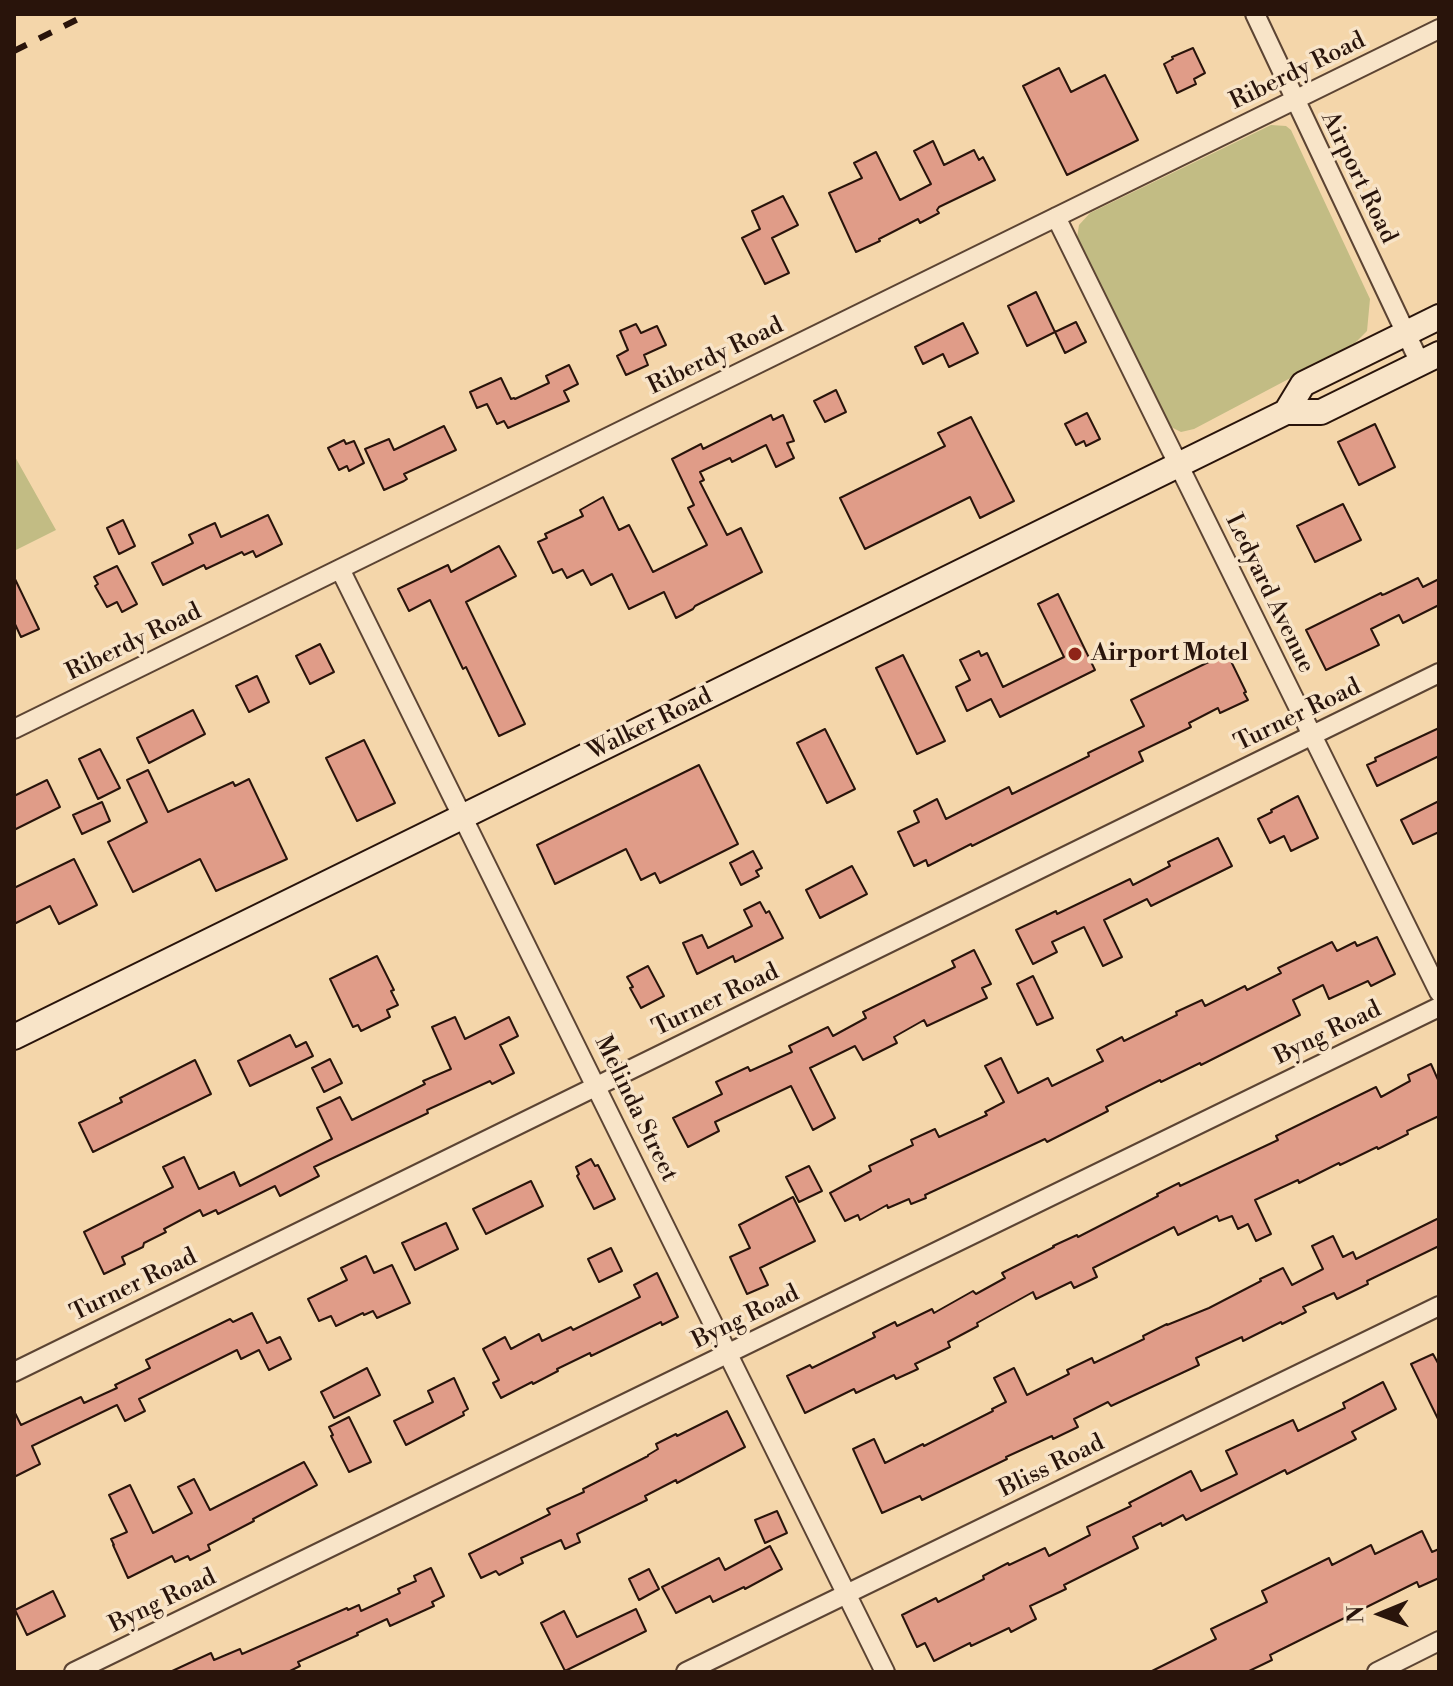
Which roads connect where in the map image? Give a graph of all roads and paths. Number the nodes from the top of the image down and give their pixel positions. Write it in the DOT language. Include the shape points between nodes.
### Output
graph roads {
  1 [pos="1255,14"];
  2 [pos="1439,29"];
  3 [pos="1294,100"];
  4 [pos="1056,217"];
  5 [pos="1439,317"];
  6 [pos="1406,333"];
  7 [pos="1430,358"];
  8 [pos="1286,412"];
  9 [pos="1178,465"];
  10 [pos="340,569"];
  11 [pos="1439,673"];
  12 [pos="14,729"];
  13 [pos="1312,735"];
  14 [pos="464,817"];
  15 [pos="1439,992"];
  16 [pos="1439,1007"];
  17 [pos="14,1037"];
  18 [pos="597,1086"];
  19 [pos="1439,1306"];
  20 [pos="728,1353"];
  21 [pos="14,1372"];
  22 [pos="847,1594"];
  23 [pos="1439,1641"];
  24 [pos="74,1672"];
  25 [pos="686,1672"];
  26 [pos="885,1672"];
  27 [pos="1377,1672"];
  1 -- 3 [label="street, Airport Road"];
  2 -- 3 [label="street, Riberdy Road"];
  3 -- 4 [label="street, Riberdy Road"];
  3 -- 6 [label="street, Airport Road"];
  4 -- 9 [label="street, Ledyard Avenue"];
  4 -- 10 [label="street, Riberdy Road"];
  5 -- 6 [label="main road, Walker Road"];
  6 -- 7 [label="street, Airport Road"];
  6 -- 8 [label="main road, Walker Road" via="1303,384"];
  7 -- 8 [label="main road, Walker Road" via="1321,412"];
  8 -- 9 [label="main road, Walker Road"];
  9 -- 13 [label="street, Ledyard Avenue"];
  9 -- 14 [label="main road, Walker Road"];
  10 -- 12 [label="street, Riberdy Road"];
  10 -- 14 [label="street, Melinda Street"];
  11 -- 13 [label="street, Turner Road"];
  13 -- 15 [label="street, Ledyard Avenue"];
  13 -- 18 [label="street, Turner Road"];
  14 -- 17 [label="main road, Walker Road"];
  14 -- 18 [label="street, Melinda Street"];
  16 -- 20 [label="street, Byng Road"];
  18 -- 20 [label="street, Melinda Street"];
  18 -- 21 [label="street, Turner Road"];
  19 -- 22 [label="street, Bliss Road"];
  20 -- 22 [label="street, Melinda Street"];
  20 -- 24 [label="street, Byng Road"];
  22 -- 25 [label="street, Bliss Road"];
  22 -- 26 [label="street, Melinda Street"];
  23 -- 27 [label="street"];
}
